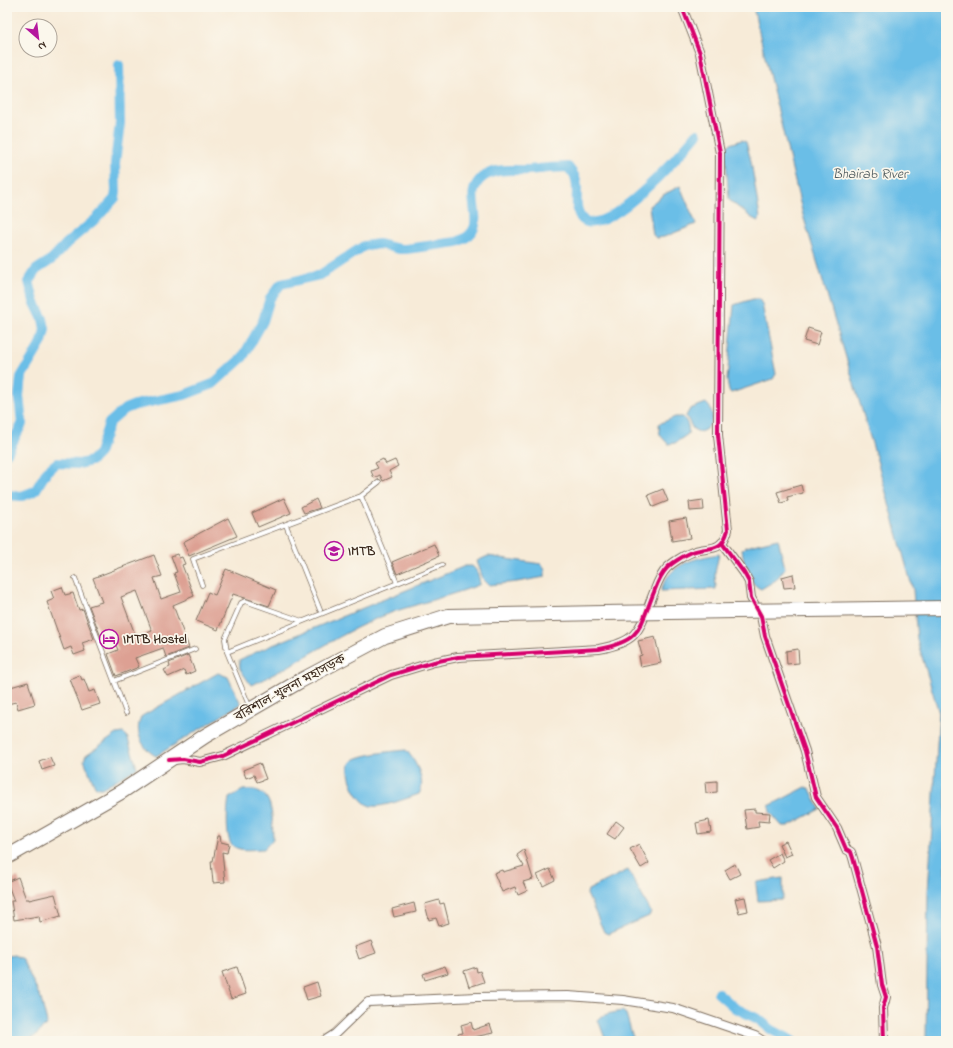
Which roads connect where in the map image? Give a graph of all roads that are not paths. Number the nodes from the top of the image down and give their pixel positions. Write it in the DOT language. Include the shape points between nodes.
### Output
graph roads {
  1 [pos="682,7"];
  2 [pos="379,482"];
  3 [pos="361,496"];
  4 [pos="286,525"];
  5 [pos="722,543"];
  6 [pos="442,565"];
  7 [pos="75,578"];
  8 [pos="397,583"];
  9 [pos="202,585"];
  10 [pos="946,608"];
  11 [pos="320,610"];
  12 [pos="303,621"];
  13 [pos="195,649"];
  14 [pos="227,652"];
  15 [pos="114,681"];
  16 [pos="248,704"];
  17 [pos="126,713"];
  18 [pos="169,760"];
  19 [pos="7,857"];
  20 [pos="324,1041"];
  21 [pos="763,1041"];
  22 [pos="884,1041"];
  1 -- 5 [label="street" via="700,53 720,153 718,435 728,530"];
  2 -- 3 [label="lane"];
  3 -- 4 [label="lane"];
  3 -- 8 [label="lane"];
  4 -- 9 [label="lane" via="192,559"];
  4 -- 11 [label="lane"];
  5 -- 18 [label="street" via="715,548 690,553 667,568 658,581 633,638 618,645 599,649 458,657 434,662 391,675 223,756 200,762"];
  5 -- 22 [label="street" via="749,582 750,598 762,616 765,636 805,751 816,797 853,858 877,946 886,997 883,1008"];
  6 -- 8 [label="lane"];
  7 -- 15 [label="lane"];
  8 -- 12 [label="lane"];
  10 -- 18 [label="highway, বরিশাল-খুলনা মহাসড়ক, bridge" via="727,609 448,616 385,636 300,681"];
  12 -- 14 [label="lane"];
  12 -- 14 [label="lane" via="245,601 241,603 225,639"];
  13 -- 15 [label="lane"];
  14 -- 16 [label="lane"];
  15 -- 17 [label="lane"];
  18 -- 19 [label="highway, বরিশাল-খুলনা মহাসড়ক" via="121,792"];
  20 -- 21 [label="street" via="335,1034 368,1002 568,996 624,1000 673,1008"];
}
